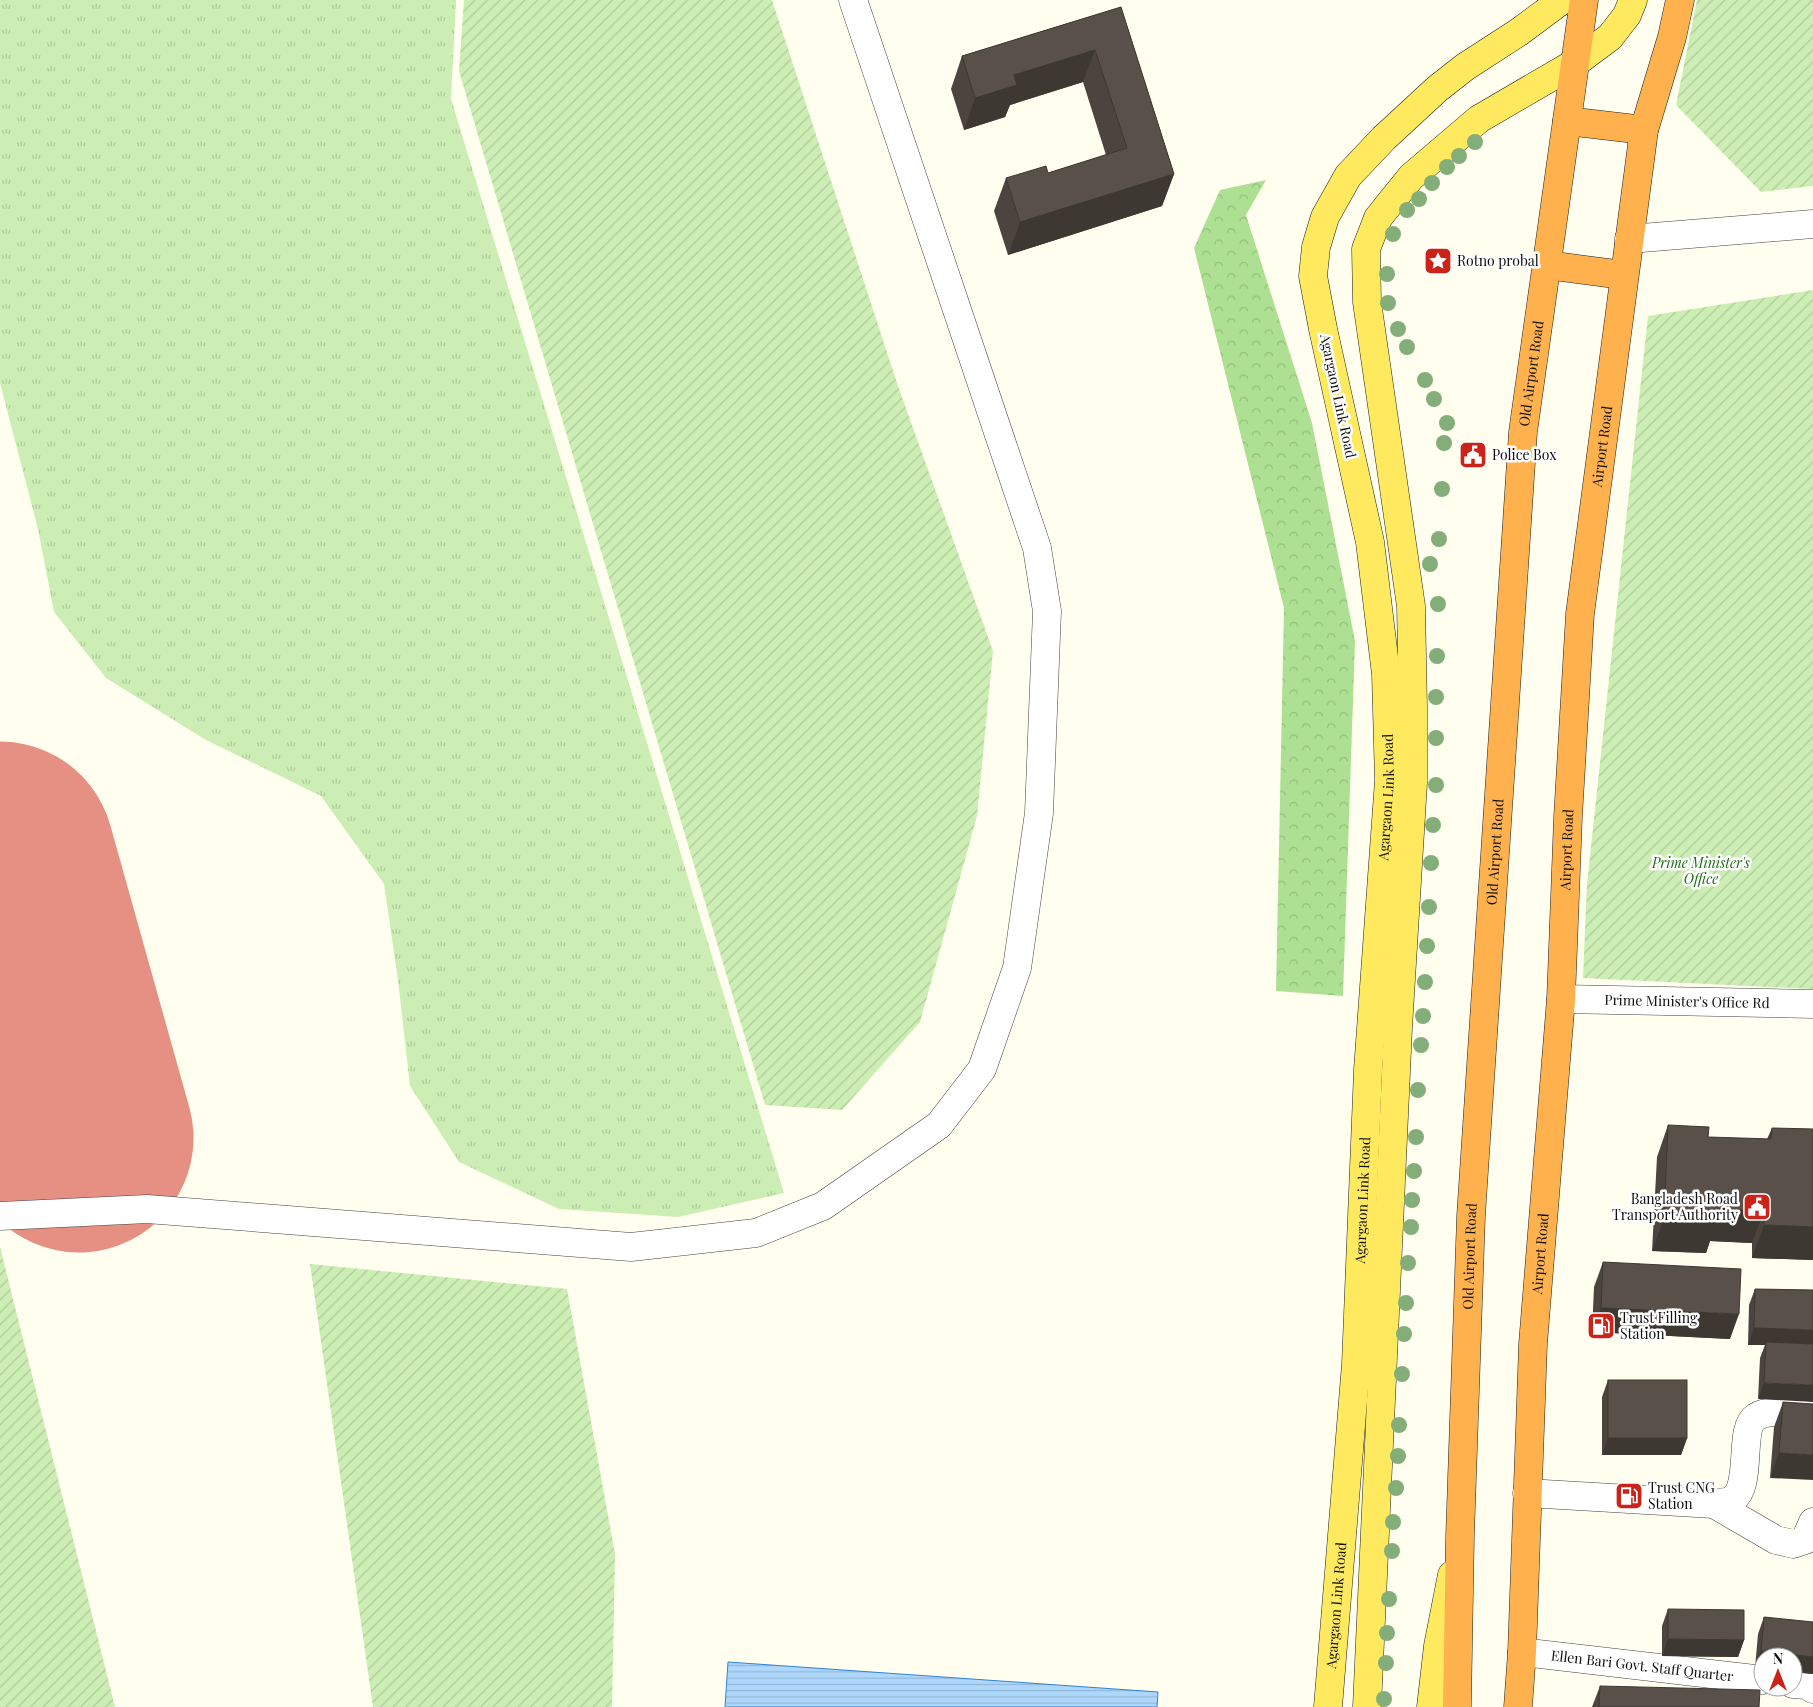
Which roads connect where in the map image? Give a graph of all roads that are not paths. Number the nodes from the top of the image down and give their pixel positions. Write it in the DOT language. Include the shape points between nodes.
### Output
graph roads {
  1 [pos="853,0"];
  2 [pos="1562,0"];
  3 [pos="1584,0"];
  4 [pos="1633,0"];
  5 [pos="1680,0"];
  6 [pos="1575,63"];
  7 [pos="1567,121"];
  8 [pos="1644,130"];
  9 [pos="1813,224"];
  10 [pos="1629,239"];
  11 [pos="1547,265"];
  12 [pos="1624,275"];
  13 [pos="1561,999"];
  14 [pos="1813,1004"];
  15 [pos="0,1216"];
  16 [pos="1813,1413"];
  17 [pos="1527,1493"];
  18 [pos="1714,1504"];
  19 [pos="1813,1522"];
  20 [pos="1460,1536"];
  21 [pos="1522,1652"];
  22 [pos="1753,1679"];
  23 [pos="1328,1707"];
  24 [pos="1367,1707"];
  25 [pos="1430,1707"];
  26 [pos="1457,1707"];
  27 [pos="1518,1707"];
  1 -- 15 [label="street" via="1037,548 1047,611 1038,823 1017,968 982,1069 939,1125 823,1206 756,1233 631,1248 147,1209"];
  2 -- 23 [label="main road, Agargaon Link Road" via="1465,67 1384,138 1348,176 1325,217 1316,247 1313,276 1370,542 1386,674 1389,780 1368,1070 1356,1364"];
  3 -- 6 [label="highway, Old Airport Road"];
  4 -- 6 [label="main road" via="1627,15 1610,37"];
  5 -- 8 [label="highway, Airport Road"];
  6 -- 7 [label="highway, Old Airport Road"];
  6 -- 24 [label="main road, Agargaon Link Road" via="1479,119 1411,178 1378,218 1366,249 1367,302 1410,606 1413,707 1413,783"];
  7 -- 8 [label="highway"];
  7 -- 11 [label="highway, Old Airport Road"];
  8 -- 10 [label="highway, Airport Road"];
  9 -- 10 [label="street"];
  10 -- 12 [label="highway, Airport Road"];
  11 -- 12 [label="highway"];
  11 -- 20 [label="highway, Old Airport Road" via="1521,472 1471,1216"];
  12 -- 13 [label="highway, Airport Road" via="1580,614"];
  13 -- 14 [label="street, Prime Minister's Office Rd"];
  13 -- 17 [label="highway, Airport Road" via="1533,1344"];
  16 -- 18 [label="street" via="1770,1412 1755,1417 1749,1426 1742,1489 1732,1500"];
  17 -- 18 [label="street"];
  17 -- 21 [label="highway, Airport Road"];
  18 -- 19 [label="street" via="1776,1540 1793,1544 1805,1540"];
  20 -- 25 [label="main road" via="1438,1646"];
  20 -- 26 [label="highway, Old Airport Road"];
  21 -- 22 [label="street, Ellen Bari Govt. Staff Quarter"];
  21 -- 27 [label="highway, Airport Road"];
}
